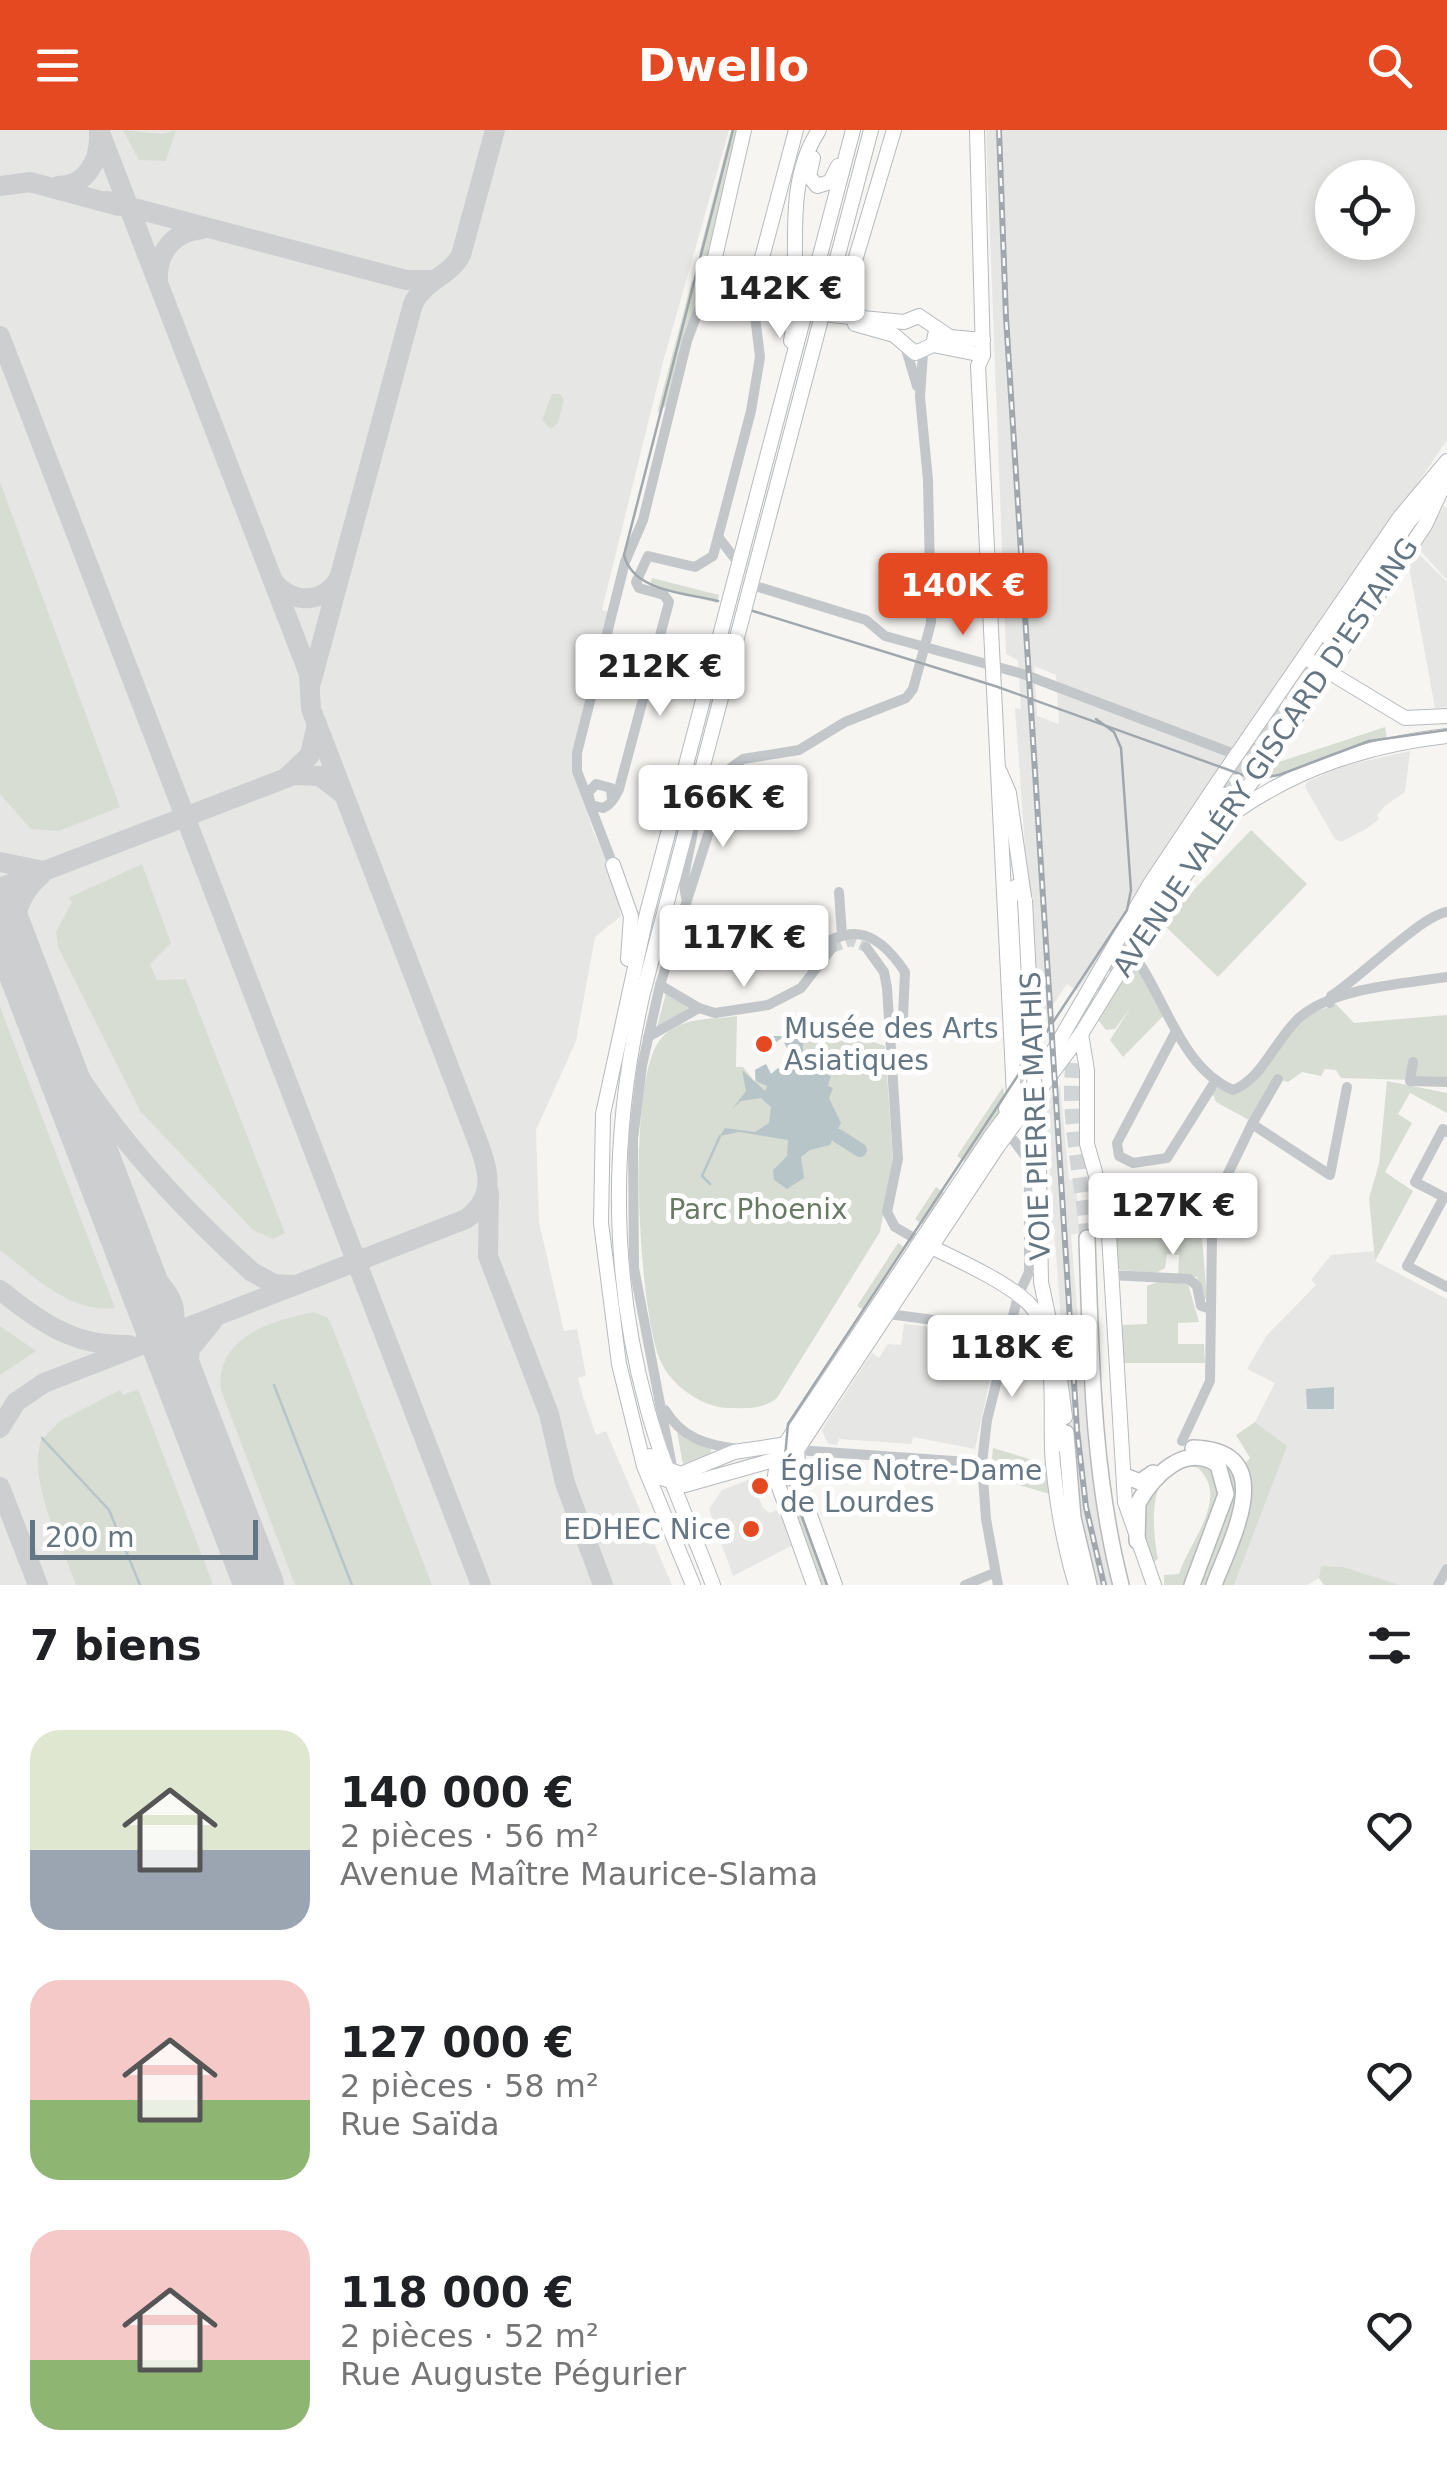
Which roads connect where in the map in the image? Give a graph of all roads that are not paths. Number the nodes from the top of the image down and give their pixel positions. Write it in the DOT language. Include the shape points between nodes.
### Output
graph roads {
  1 [pos="744,130"];
  2 [pos="796,130"];
  3 [pos="819,130"];
  4 [pos="827,130"];
  5 [pos="874,130"];
  6 [pos="894,130"];
  7 [pos="977,130"];
  8 [pos="852,132"];
  9 [pos="710,279"];
  10 [pos="761,296"];
  11 [pos="861,318"];
  12 [pos="904,322"];
  13 [pos="930,343"];
  14 [pos="903,344"];
  15 [pos="983,348"];
  16 [pos="920,397"];
  17 [pos="781,406"];
  18 [pos="1447,460"];
  19 [pos="1447,476"];
  20 [pos="1443,499"];
  21 [pos="718,537"];
  22 [pos="739,564"];
  23 [pos="760,587"];
  24 [pos="738,635"];
  25 [pos="1329,638"];
  26 [pos="925,648"];
  27 [pos="1304,657"];
  28 [pos="994,666"];
  29 [pos="1327,671"];
  30 [pos="1374,701"];
  31 [pos="1447,716"];
  32 [pos="1447,736"];
  33 [pos="1416,740"];
  34 [pos="1237,755"];
  35 [pos="998,766"];
  36 [pos="1223,795"];
  37 [pos="589,801"];
  38 [pos="611,802"];
  39 [pos="693,808"];
  40 [pos="1222,821"];
  41 [pos="601,826"];
  42 [pos="613,865"];
  43 [pos="1015,886"];
  44 [pos="839,892"];
  45 [pos="686,898"];
  46 [pos="1447,912"];
  47 [pos="1142,920"];
  48 [pos="842,935"];
  49 [pos="1125,947"];
  50 [pos="832,948"];
  51 [pos="866,948"];
  52 [pos="802,956"];
  53 [pos="1447,978"];
  54 [pos="660,985"];
  55 [pos="1330,1003"];
  56 [pos="699,1008"];
  57 [pos="902,1017"];
  58 [pos="1075,1030"];
  59 [pos="1176,1031"];
  60 [pos="648,1037"];
  61 [pos="616,1039"];
  62 [pos="1051,1055"];
  63 [pos="1413,1062"];
  64 [pos="1216,1080"];
  65 [pos="1278,1080"];
  66 [pos="1447,1082"];
  67 [pos="1348,1086"];
  68 [pos="1252,1124"];
  69 [pos="1445,1130"];
  70 [pos="1008,1132"];
  71 [pos="991,1136"];
  72 [pos="1087,1238"];
  73 [pos="926,1245"];
  74 [pos="1110,1275"];
  75 [pos="1447,1288"];
  76 [pos="1018,1296"];
  77 [pos="1212,1309"];
  78 [pos="880,1314"];
  79 [pos="1009,1330"];
  80 [pos="1052,1374"];
  81 [pos="660,1399"];
  82 [pos="628,1400"];
  83 [pos="1066,1433"];
  84 [pos="1182,1441"];
  85 [pos="792,1447"];
  86 [pos="744,1449"];
  87 [pos="776,1460"];
  88 [pos="982,1463"];
  89 [pos="676,1482"];
  90 [pos="1128,1484"];
  91 [pos="1073,1518"];
  92 [pos="1138,1541"];
  93 [pos="1447,1569"];
  94 [pos="994,1573"];
  95 [pos="692,1585"];
  96 [pos="713,1585"];
  97 [pos="814,1585"];
  98 [pos="835,1585"];
  99 [pos="964,1585"];
  100 [pos="998,1585"];
  101 [pos="1076,1585"];
  102 [pos="1089,1585"];
  103 [pos="1122,1585"];
  104 [pos="1154,1585"];
  105 [pos="1192,1585"];
  106 [pos="1214,1585"];
  107 [pos="1438,1585"];
  1 -- 9 [label="main road"];
  2 -- 10 [label="main road" via="759,269"];
  3 -- 17 [label="main road" via="798,181 797,301"];
  4 -- 8 [label="main road" via="811,164 817,186 833,177"];
  5 -- 23 [label="main road"];
  6 -- 11 [label="main road" via="848,284 849,302"];
  7 -- 15 [label="main road"];
  8 -- 17 [label="main road"];
  9 -- 10 [label="main road"];
  9 -- 37 [label="street" via="687,341 645,515 622,574 578,753"];
  10 -- 21 [label="street" via="751,411"];
  11 -- 12 [label="main road"];
  11 -- 14 [label="main road" via="831,316"];
  12 -- 13 [label="main road" via="923,317"];
  12 -- 14 [label="main road"];
  13 -- 14 [label="main road"];
  13 -- 15 [label="main road"];
  13 -- 16 [label="street"];
  14 -- 16 [label="street"];
  15 -- 28 [label="main road" via="978,366"];
  16 -- 26 [label="street" via="931,623"];
  17 -- 22 [label="main road"];
  18 -- 27 [label="main road, AVENUE VALÉRY GISCARD D'ESTAING"];
  19 -- 20 [label="main road, AVENUE VALÉRY GISCARD D'ESTAING"];
  19 -- 25 [label="highway"];
  20 -- 29 [label="main road, AVENUE VALÉRY GISCARD D'ESTAING"];
  21 -- 22 [label="street"];
  21 -- 38 [label="street" via="702,566 648,556 636,584 668,598 668,609 624,777"];
  22 -- 24 [label="main road" via="746,584"];
  22 -- 61 [label="main road"];
  23 -- 24 [label="main road"];
  23 -- 26 [label="street" via="863,619 886,636"];
  24 -- 39 [label="main road"];
  26 -- 28 [label="street"];
  26 -- 45 [label="street" via="906,698 844,722 799,750 743,758 726,770"];
  27 -- 29 [label="main road"];
  27 -- 34 [label="main road, AVENUE VALÉRY GISCARD D'ESTAING"];
  28 -- 34 [label="street"];
  28 -- 35 [label="main road"];
  29 -- 30 [label="main road"];
  29 -- 40 [label="main road, AVENUE VALÉRY GISCARD D'ESTAING"];
  30 -- 31 [label="main road" via="1410,719"];
  30 -- 33 [label="main road"];
  32 -- 33 [label="main road"];
  33 -- 40 [label="main road" via="1365,748 1304,772"];
  34 -- 49 [label="main road, AVENUE VALÉRY GISCARD D'ESTAING" via="1150,884"];
  35 -- 71 [label="main road" via="1014,1096"];
  35 -- 83 [label="main road, VOIE PIERRE MATHIS, bridge" via="1009,793 1025,900 1041,1282"];
  36 -- 47 [label="highway"];
  37 -- 38 [label="street" via="598,808"];
  37 -- 38 [label="street" via="590,789 600,783 611,788"];
  37 -- 41 [label="street"];
  38 -- 41 [label="street"];
  39 -- 45 [label="street" via="683,872"];
  39 -- 89 [label="main road" via="628,1065 617,1187 629,1330"];
  40 -- 49 [label="main road, AVENUE VALÉRY GISCARD D'ESTAING"];
  41 -- 42 [label="street"];
  42 -- 61 [label="main road" via="632,929"];
  43 -- 62 [label="main road" via="1023,1054 1033,1062"];
  44 -- 48 [label="street"];
  45 -- 54 [label="street"];
  46 -- 55 [label="street" via="1428,916 1330,996"];
  48 -- 52 [label="street"];
  48 -- 57 [label="street" via="870,935 899,962 907,980"];
  49 -- 58 [label="main road, AVENUE VALÉRY GISCARD D'ESTAING"];
  49 -- 59 [label="street"];
  50 -- 56 [label="street" via="807,981 768,1005"];
  51 -- 73 [label="street" via="887,988 898,1159 887,1212 895,1227"];
  53 -- 55 [label="street" via="1361,989"];
  54 -- 56 [label="street"];
  54 -- 60 [label="street"];
  55 -- 64 [label="street" via="1303,1014 1237,1090"];
  56 -- 60 [label="street"];
  58 -- 62 [label="main road, AVENUE VALÉRY GISCARD D'ESTAING"];
  58 -- 70 [label="main road"];
  58 -- 74 [label="main road" via="1087,1070 1087,1144 1107,1210"];
  59 -- 64 [label="street"];
  59 -- 64 [label="street" via="1117,1143 1119,1156 1133,1163 1167,1158"];
  60 -- 81 [label="street" via="636,1097 631,1209 638,1298"];
  61 -- 82 [label="main road" via="603,1114 600,1202 608,1298"];
  62 -- 71 [label="main road, AVENUE VALÉRY GISCARD D'ESTAING"];
  63 -- 66 [label="street" via="1410,1081"];
  65 -- 68 [label="street"];
  67 -- 68 [label="street" via="1330,1175"];
  68 -- 77 [label="street" via="1221,1188 1212,1237"];
  69 -- 75 [label="street" via="1415,1182 1444,1196 1407,1266"];
  70 -- 73 [label="main road"];
  70 -- 76 [label="street" via="1029,1161 1029,1272"];
  71 -- 73 [label="main road"];
  72 -- 103 [label="highway, VOIE PIERRE MATHIS" via="1097,1448"];
  73 -- 76 [label="main road"];
  73 -- 78 [label="main road"];
  74 -- 77 [label="street" via="1189,1279 1202,1306"];
  74 -- 90 [label="main road" via="1119,1452"];
  76 -- 79 [label="street"];
  76 -- 80 [label="main road" via="1040,1321"];
  77 -- 84 [label="street" via="1210,1381"];
  78 -- 79 [label="street"];
  78 -- 85 [label="main road"];
  79 -- 88 [label="street"];
  80 -- 91 [label="highway"];
  80 -- 101 [label="main road" via="1053,1468"];
  81 -- 86 [label="street" via="685,1434"];
  81 -- 89 [label="street"];
  82 -- 89 [label="main road" via="658,1475"];
  82 -- 95 [label="main road" via="644,1466"];
  83 -- 91 [label="highway, VOIE PIERRE MATHIS"];
  85 -- 86 [label="main road"];
  85 -- 87 [label="main road"];
  85 -- 88 [label="street"];
  85 -- 98 [label="main road" via="804,1503"];
  86 -- 89 [label="main road"];
  87 -- 89 [label="main road"];
  87 -- 97 [label="main road" via="778,1486"];
  88 -- 94 [label="street"];
  89 -- 96 [label="main road"];
  90 -- 92 [label="main road"];
  90 -- 106 [label="highway" via="1147,1480 1173,1455 1192,1448 1235,1462 1244,1502"];
  91 -- 102 [label="highway, VOIE PIERRE MATHIS"];
  92 -- 104 [label="main road"];
  92 -- 105 [label="highway" via="1138,1502 1170,1466 1201,1456 1218,1465 1226,1483 1223,1510"];
  93 -- 107 [label="street"];
  94 -- 99 [label="street"];
  94 -- 100 [label="street"];
}
